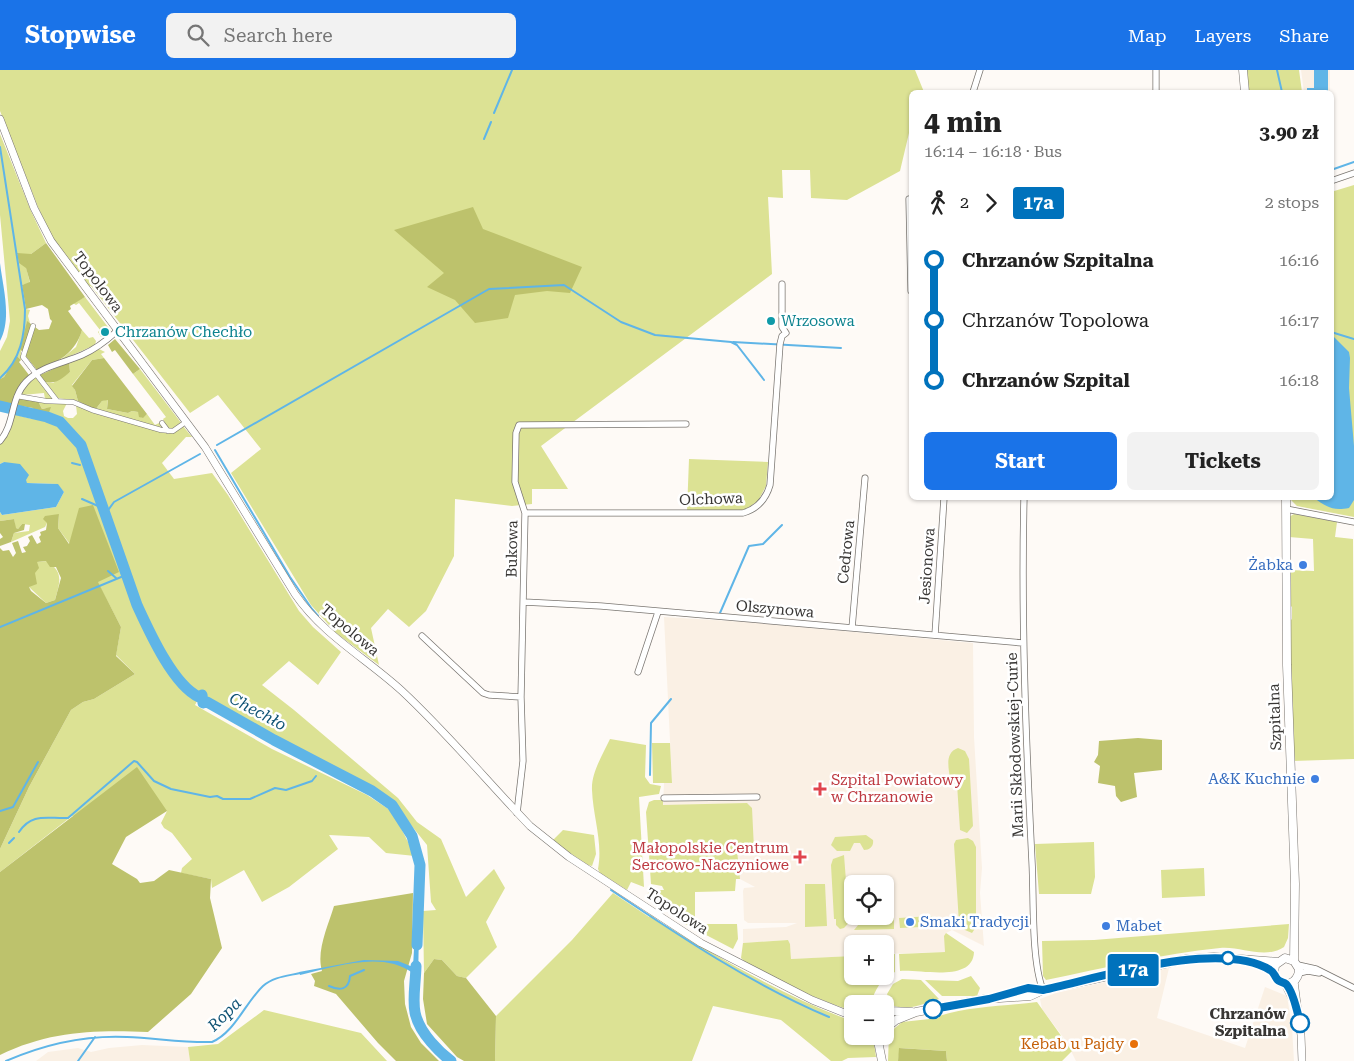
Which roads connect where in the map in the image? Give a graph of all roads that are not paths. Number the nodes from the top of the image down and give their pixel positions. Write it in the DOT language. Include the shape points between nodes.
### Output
graph roads {
  1 [pos="980,70"];
  2 [pos="1156,70"];
  3 [pos="1243,70"];
  4 [pos="974,90"];
  5 [pos="1156,90"];
  6 [pos="1245,90"];
  7 [pos="0,119"];
  8 [pos="1354,173"];
  9 [pos="1334,180"];
  10 [pos="782,284"];
  11 [pos="33,326"];
  12 [pos="117,332"];
  13 [pos="37,373"];
  14 [pos="17,396"];
  15 [pos="57,401"];
  16 [pos="162,423"];
  17 [pos="183,424"];
  18 [pos="686,424"];
  19 [pos="168,431"];
  20 [pos="0,441"];
  21 [pos="865,478"];
  22 [pos="944,500"];
  23 [pos="1024,500"];
  24 [pos="1286,500"];
  25 [pos="1286,509"];
  26 [pos="525,513"];
  27 [pos="1354,522"];
  28 [pos="524,602"];
  29 [pos="658,612"];
  30 [pos="852,628"];
  31 [pos="422,636"];
  32 [pos="935,636"];
  33 [pos="1023,643"];
  34 [pos="638,672"];
  35 [pos="521,697"];
  36 [pos="757,796"];
  37 [pos="664,798"];
  38 [pos="517,813"];
  39 [pos="1295,935"];
  40 [pos="1245,960"];
  41 [pos="1282,960"];
  42 [pos="1297,966"];
  43 [pos="1274,974"];
  44 [pos="1294,981"];
  45 [pos="1285,984"];
  46 [pos="1354,988"];
  47 [pos="1043,990"];
  48 [pos="1297,1007"];
  49 [pos="894,1010"];
  50 [pos="916,1012"];
  51 [pos="844,1013"];
  52 [pos="894,1022"];
  53 [pos="879,1045"];
  54 [pos="883,1045"];
  55 [pos="881,1058"];
  56 [pos="1302,1061"];
  1 -- 4 [label="street"];
  2 -- 5 [label="street"];
  3 -- 6 [label="main road"];
  7 -- 12 [label="street, Topolowa" via="34,208 48,235"];
  8 -- 9 [label="street"];
  10 -- 26 [label="street, Olchowa" via="782,327 786,333 780,344 770,485 755,509 743,513"];
  11 -- 13 [label="street" via="23,357"];
  12 -- 13 [label="street" via="93,350"];
  12 -- 38 [label="street, Topolowa" via="205,447 310,615 402,691"];
  13 -- 14 [label="street"];
  13 -- 15 [label="street"];
  14 -- 15 [label="street"];
  14 -- 20 [label="street" via="9,427"];
  15 -- 19 [label="street" via="77,403"];
  16 -- 19 [label="street"];
  17 -- 19 [label="street"];
  18 -- 26 [label="street, Bukowa" via="519,425 515,482"];
  21 -- 30 [label="street, Cedrowa"];
  22 -- 32 [label="street, Jesionowa"];
  23 -- 33 [label="street, Marii Skłodowskiej-Curie"];
  24 -- 25 [label="main road, Szpitalna"];
  25 -- 27 [label="street"];
  25 -- 39 [label="main road, Szpitalna"];
  26 -- 28 [label="street, Bukowa"];
  28 -- 29 [label="street, Olszynowa"];
  28 -- 35 [label="street, Bukowa"];
  29 -- 30 [label="street, Olszynowa"];
  29 -- 34 [label="street"];
  30 -- 32 [label="street, Olszynowa"];
  31 -- 35 [label="street" via="483,693"];
  32 -- 33 [label="street, Olszynowa"];
  33 -- 47 [label="street, Marii Skłodowskiej-Curie" via="1036,943"];
  35 -- 38 [label="street, Bukowa" via="523,761"];
  36 -- 37 [label="street"];
  38 -- 51 [label="street, Topolowa" via="563,852 662,919 732,960"];
  39 -- 41 [label="main road, Szpitalna"];
  39 -- 42 [label="main road, Szpitalna"];
  40 -- 41 [label="main road"];
  40 -- 43 [label="main road"];
  40 -- 47 [label="main road" via="1187,959"];
  41 -- 42 [label="main road"];
  41 -- 43 [label="main road"];
  42 -- 44 [label="main road"];
  42 -- 46 [label="street" via="1308,966"];
  43 -- 45 [label="main road"];
  44 -- 45 [label="main road"];
  44 -- 48 [label="street"];
  45 -- 48 [label="street"];
  47 -- 50 [label="main road" via="1030,996 989,999"];
  48 -- 56 [label="street"];
  49 -- 50 [label="main road"];
  50 -- 52 [label="main road"];
  53 -- 55 [label="main road"];
  54 -- 55 [label="main road"];
}
